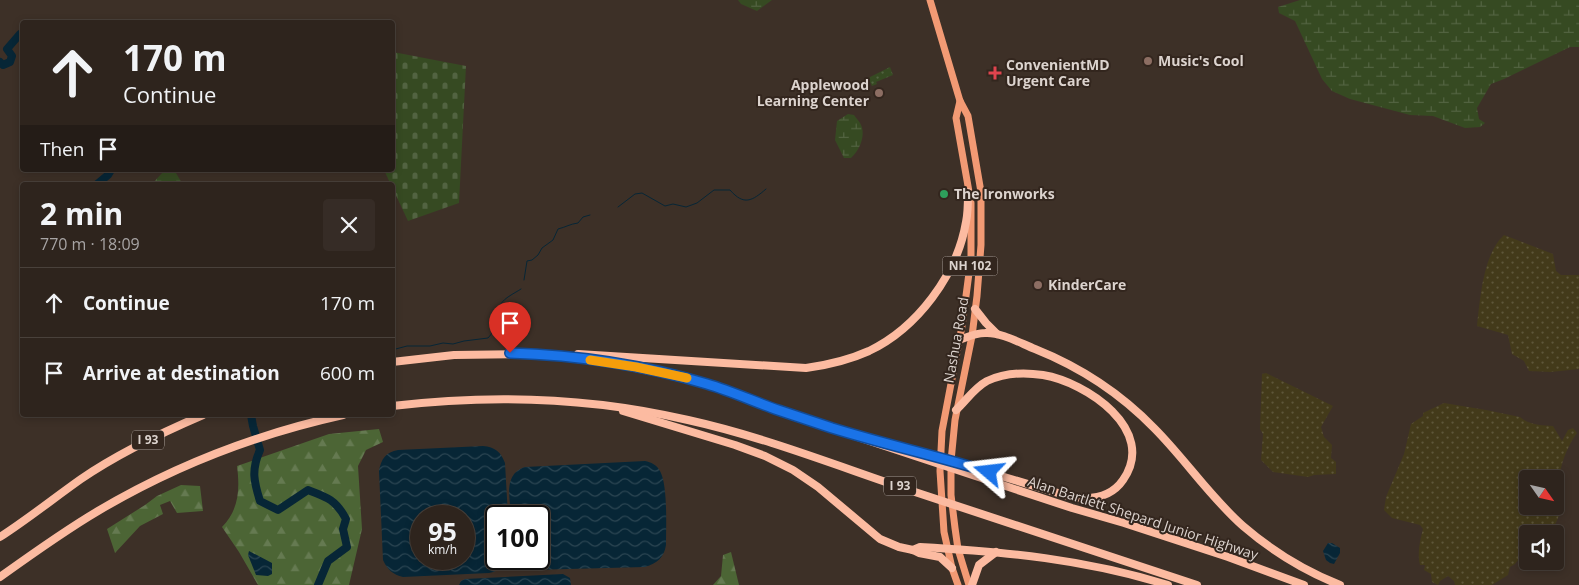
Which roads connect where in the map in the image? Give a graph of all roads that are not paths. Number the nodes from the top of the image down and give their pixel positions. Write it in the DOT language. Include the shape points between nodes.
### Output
graph roads {
  1 [pos="930,0"];
  2 [pos="960,101"];
  3 [pos="968,192"];
  4 [pos="975,309"];
  5 [pos="997,334"];
  6 [pos="972,336"];
  7 [pos="959,340"];
  8 [pos="535,354"];
  9 [pos="395,362"];
  10 [pos="599,404"];
  11 [pos="395,406"];
  12 [pos="956,410"];
  13 [pos="199,417"];
  14 [pos="335,417"];
  15 [pos="883,444"];
  16 [pos="0,537"];
  17 [pos="947,549"];
  18 [pos="913,550"];
  19 [pos="958,550"];
  20 [pos="996,552"];
  21 [pos="952,568"];
  22 [pos="0,576"];
  23 [pos="958,585"];
  24 [pos="970,585"];
  25 [pos="1168,585"];
  26 [pos="1197,585"];
  27 [pos="1304,585"];
  28 [pos="1340,585"];
  1 -- 2 [label="main road, Nashua Road / NH 102"];
  2 -- 3 [label="main road, Nashua Road / NH 102" via="956,118"];
  2 -- 4 [label="main road, Nashua Road / NH 102" via="968,116 981,192 980,262"];
  3 -- 7 [label="main road, Nashua Road / NH 102" via="971,258"];
  3 -- 8 [label="highway" via="962,239 956,257 935,293 908,324 870,350 851,358 806,368 652,357"];
  4 -- 5 [label="highway"];
  4 -- 6 [label="main road, Nashua Road / NH 102"];
  5 -- 6 [label="highway" via="985,332"];
  5 -- 28 [label="highway" via="1069,363 1109,388 1154,428 1243,526 1300,566"];
  6 -- 7 [label="highway"];
  6 -- 12 [label="main road, Nashua Road / NH 102"];
  7 -- 17 [label="main road, Nashua Road / NH 102" via="941,445 942,514"];
  8 -- 9 [label="highway, Alan Bartlett Shepard Junior Highway / I 93" via="454,355"];
  8 -- 15 [label="highway, Alan Bartlett Shepard Junior Highway / I 93" via="611,363 710,384"];
  10 -- 11 [label="highway, I 93" via="502,398"];
  10 -- 18 [label="highway" via="765,456 818,487 880,538"];
  10 -- 26 [label="highway, I 93" via="736,432"];
  12 -- 15 [label="highway" via="980,385 999,377 1025,373 1054,378 1084,391 1118,416 1132,444 1130,466 1121,483 1112,491 1098,497 1078,498"];
  12 -- 19 [label="main road, Nashua Road / NH 102" via="950,484"];
  13 -- 16 [label="highway, I 93" via="96,469"];
  14 -- 22 [label="highway" via="264,436 173,471 86,518"];
  15 -- 27 [label="highway, Alan Bartlett Shepard Junior Highway / I 93"];
  17 -- 18 [label="highway"];
  17 -- 19 [label="highway"];
  17 -- 21 [label="main road, Nashua Road / NH 102"];
  18 -- 21 [label="highway" via="943,559"];
  19 -- 20 [label="highway"];
  19 -- 24 [label="main road, Nashua Road / NH 102"];
  20 -- 24 [label="highway" via="980,565"];
  20 -- 25 [label="highway" via="1084,563"];
  21 -- 23 [label="main road, Nashua Road / NH 102"];
}
